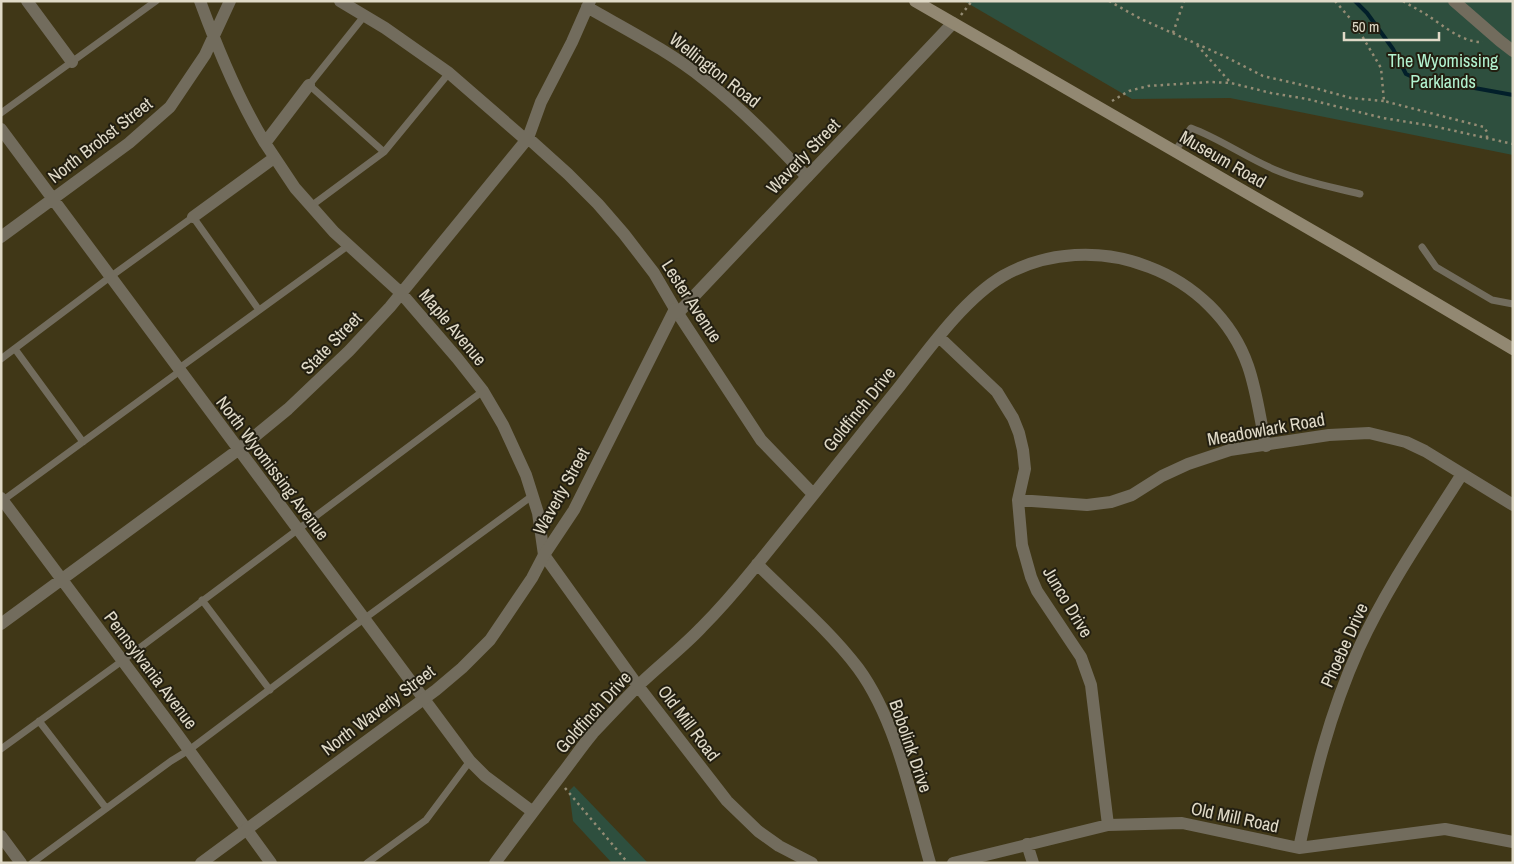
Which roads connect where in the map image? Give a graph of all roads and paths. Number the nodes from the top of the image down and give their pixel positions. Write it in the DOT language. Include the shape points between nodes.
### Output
graph roads {
  1 [pos="27,1"];
  2 [pos="156,1"];
  3 [pos="200,1"];
  4 [pos="230,1"];
  5 [pos="340,1"];
  6 [pos="915,1"];
  7 [pos="972,1"];
  8 [pos="1109,1"];
  9 [pos="1184,1"];
  10 [pos="1335,1"];
  11 [pos="1403,1"];
  12 [pos="1454,1"];
  13 [pos="589,4"];
  14 [pos="365,15"];
  15 [pos="953,23"];
  16 [pos="1173,33"];
  17 [pos="214,38"];
  18 [pos="1500,41"];
  19 [pos="1195,44"];
  20 [pos="1513,51"];
  21 [pos="72,62"];
  22 [pos="449,73"];
  23 [pos="1231,83"];
  24 [pos="310,86"];
  25 [pos="1384,101"];
  26 [pos="1100,108"];
  27 [pos="1,113"];
  28 [pos="1,129"];
  29 [pos="1487,138"];
  30 [pos="527,139"];
  31 [pos="265,143"];
  32 [pos="1513,144"];
  33 [pos="384,152"];
  34 [pos="1175,152"];
  35 [pos="274,158"];
  36 [pos="807,177"];
  37 [pos="1360,194"];
  38 [pos="53,199"];
  39 [pos="311,206"];
  40 [pos="193,217"];
  41 [pos="1,237"];
  42 [pos="349,245"];
  43 [pos="1422,247"];
  44 [pos="110,277"];
  45 [pos="402,293"];
  46 [pos="1513,304"];
  47 [pos="259,310"];
  48 [pos="676,311"];
  49 [pos="939,337"];
  50 [pos="15,349"];
  51 [pos="1513,349"];
  52 [pos="1,359"];
  53 [pos="179,370"];
  54 [pos="483,392"];
  55 [pos="83,442"];
  56 [pos="1266,446"];
  57 [pos="238,450"];
  58 [pos="1462,474"];
  59 [pos="813,494"];
  60 [pos="532,496"];
  61 [pos="2,500"];
  62 [pos="1018,500"];
  63 [pos="1513,505"];
  64 [pos="298,530"];
  65 [pos="544,555"];
  66 [pos="757,564"];
  67 [pos="62,580"];
  68 [pos="202,600"];
  69 [pos="364,620"];
  70 [pos="1,624"];
  71 [pos="122,661"];
  72 [pos="638,686"];
  73 [pos="270,690"];
  74 [pos="423,700"];
  75 [pos="39,721"];
  76 [pos="1,749"];
  77 [pos="189,750"];
  78 [pos="470,761"];
  79 [pos="558,780"];
  80 [pos="106,808"];
  81 [pos="533,812"];
  82 [pos="1108,825"];
  83 [pos="246,828"];
  84 [pos="1,836"];
  85 [pos="1513,842"];
  86 [pos="1027,844"];
  87 [pos="1299,848"];
  88 [pos="498,859"];
  89 [pos="21,863"];
  90 [pos="32,863"];
  91 [pos="201,863"];
  92 [pos="271,863"];
  93 [pos="367,863"];
  94 [pos="628,863"];
  95 [pos="812,863"];
  96 [pos="930,863"];
  97 [pos="953,863"];
  98 [pos="1033,863"];
  1 -- 21 [label="street"];
  2 -- 21 [label="lane"];
  3 -- 17 [label="street, Maple Avenue"];
  4 -- 17 [label="street, North Brobst Street"];
  5 -- 14 [label="street, Lester Avenue"];
  6 -- 15 [label="main road, Museum Road"];
  7 -- 15 [label="path"];
  8 -- 16 [label="path"];
  9 -- 16 [label="path"];
  10 -- 25 [label="path" via="1355,24 1381,68"];
  11 -- 18 [label="path" via="1448,30 1476,42"];
  12 -- 18 [label="street"];
  13 -- 30 [label="street, State Street" via="541,102"];
  13 -- 36 [label="street, Wellington Road" via="704,79"];
  14 -- 22 [label="street, Lester Avenue"];
  14 -- 24 [label="lane"];
  15 -- 26 [label="main road, Museum Road"];
  15 -- 36 [label="street, Waverly Street"];
  16 -- 19 [label="path"];
  17 -- 31 [label="street, Maple Avenue"];
  17 -- 38 [label="street, North Brobst Street" via="170,107"];
  18 -- 20 [label="street"];
  19 -- 23 [label="path"];
  19 -- 25 [label="path" via="1263,76 1351,98"];
  21 -- 27 [label="lane"];
  22 -- 30 [label="street, Lester Avenue"];
  22 -- 33 [label="lane"];
  23 -- 26 [label="path" via="1148,86 1129,91"];
  23 -- 29 [label="path"];
  24 -- 31 [label="street"];
  24 -- 33 [label="lane"];
  25 -- 29 [label="path" via="1484,127"];
  26 -- 34 [label="main road, Museum Road"];
  28 -- 38 [label="street, North Wyomissing Avenue"];
  29 -- 32 [label="path"];
  30 -- 45 [label="street, State Street"];
  30 -- 48 [label="street, Lester Avenue" via="580,186 624,234 654,273"];
  31 -- 35 [label="street, Maple Avenue"];
  33 -- 39 [label="lane"];
  34 -- 37 [label="lane" via="1191,128 1277,170 1309,182"];
  34 -- 51 [label="main road, Museum Road"];
  35 -- 39 [label="street, Maple Avenue"];
  35 -- 40 [label="street"];
  36 -- 48 [label="street, Waverly Street"];
  38 -- 41 [label="street, North Brobst Street"];
  38 -- 44 [label="street, North Wyomissing Avenue"];
  39 -- 42 [label="street, Maple Avenue"];
  40 -- 44 [label="lane"];
  40 -- 47 [label="lane"];
  42 -- 45 [label="street, Maple Avenue"];
  42 -- 47 [label="lane"];
  43 -- 46 [label="lane" via="1436,267 1492,300"];
  44 -- 50 [label="lane"];
  44 -- 53 [label="street, North Wyomissing Avenue"];
  45 -- 54 [label="street, Maple Avenue"];
  45 -- 57 [label="street, State Street" via="318,382"];
  47 -- 53 [label="lane"];
  48 -- 59 [label="street, Lester Avenue" via="761,440"];
  48 -- 65 [label="street, Waverly Street" via="574,510"];
  49 -- 56 [label="street, Goldfinch Drive" via="978,294 1003,276 1032,263 1090,254 1139,263 1167,275 1201,296 1229,329 1248,367"];
  49 -- 59 [label="street, Goldfinch Drive"];
  49 -- 62 [label="street, Junco Drive" via="997,392 1013,418 1023,450 1024,469"];
  50 -- 52 [label="lane"];
  50 -- 55 [label="lane"];
  53 -- 55 [label="lane"];
  53 -- 57 [label="street, North Wyomissing Avenue"];
  54 -- 60 [label="street, Maple Avenue" via="515,450"];
  54 -- 64 [label="lane"];
  55 -- 61 [label="lane"];
  56 -- 58 [label="street, Meadowlark Road" via="1329,435 1369,433 1406,442"];
  56 -- 62 [label="street, Meadowlark Road" via="1230,450 1201,458 1111,502 1087,505"];
  57 -- 64 [label="street, North Wyomissing Avenue"];
  57 -- 67 [label="street, State Street"];
  58 -- 63 [label="street, Meadowlark Road"];
  58 -- 87 [label="street, Phoebe Drive" via="1384,598 1352,663 1321,749"];
  59 -- 66 [label="street, Goldfinch Drive"];
  60 -- 65 [label="street, Maple Avenue"];
  60 -- 69 [label="lane"];
  61 -- 67 [label="street, Pennsylvania Avenue"];
  62 -- 82 [label="street, Junco Drive" via="1022,545 1031,577 1081,657 1091,685"];
  64 -- 68 [label="lane"];
  64 -- 69 [label="street, North Wyomissing Avenue"];
  65 -- 72 [label="street, Old Mill Road"];
  65 -- 74 [label="street, North Waverly Street" via="490,640"];
  66 -- 72 [label="street, Goldfinch Drive" via="703,626"];
  66 -- 96 [label="street, Bobolink Drive" via="838,644 869,686 883,711 896,746"];
  67 -- 70 [label="street, State Street"];
  67 -- 71 [label="street, Pennsylvania Avenue"];
  68 -- 71 [label="lane"];
  68 -- 73 [label="lane"];
  69 -- 73 [label="lane"];
  69 -- 74 [label="street, North Wyomissing Avenue"];
  71 -- 75 [label="lane"];
  71 -- 77 [label="street, Pennsylvania Avenue"];
  72 -- 79 [label="street, Goldfinch Drive" via="591,736"];
  72 -- 95 [label="street, Old Mill Road" via="727,801 758,831"];
  73 -- 77 [label="lane"];
  74 -- 78 [label="street, North Wyomissing Avenue"];
  74 -- 83 [label="street, North Waverly Street"];
  75 -- 76 [label="lane"];
  75 -- 80 [label="lane"];
  77 -- 80 [label="lane"];
  77 -- 83 [label="street, Pennsylvania Avenue"];
  78 -- 81 [label="street, North Wyomissing Avenue"];
  78 -- 93 [label="lane" via="426,820"];
  79 -- 81 [label="street, Goldfinch Drive"];
  79 -- 94 [label="path"];
  80 -- 90 [label="lane"];
  81 -- 88 [label="street, Goldfinch Drive"];
  82 -- 86 [label="street, Old Mill Road"];
  82 -- 87 [label="street, Old Mill Road" via="1182,823"];
  83 -- 91 [label="street, North Waverly Street"];
  83 -- 92 [label="street, Pennsylvania Avenue"];
  84 -- 89 [label="street"];
  85 -- 87 [label="street, Old Mill Road" via="1445,829"];
  86 -- 97 [label="street, Old Mill Road"];
  86 -- 98 [label="street"];
}
